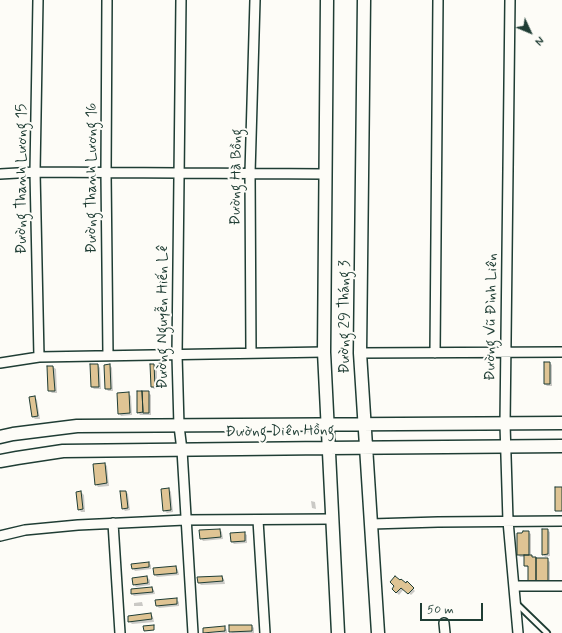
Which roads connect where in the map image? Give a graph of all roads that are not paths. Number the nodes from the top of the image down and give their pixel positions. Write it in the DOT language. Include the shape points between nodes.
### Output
graph roads {
  1 [pos="38,0"];
  2 [pos="107,0"];
  3 [pos="181,0"];
  4 [pos="255,0"];
  5 [pos="327,0"];
  6 [pos="364,0"];
  7 [pos="438,0"];
  8 [pos="510,0"];
  9 [pos="35,172"];
  10 [pos="106,173"];
  11 [pos="178,173"];
  12 [pos="250,173"];
  13 [pos="0,174"];
  14 [pos="325,174"];
  15 [pos="324,352"];
  16 [pos="505,352"];
  17 [pos="562,352"];
  18 [pos="251,353"];
  19 [pos="360,353"];
  20 [pos="435,353"];
  21 [pos="176,355"];
  22 [pos="108,356"];
  23 [pos="39,357"];
  24 [pos="0,363"];
  25 [pos="562,423"];
  26 [pos="365,424"];
  27 [pos="505,424"];
  28 [pos="327,425"];
  29 [pos="179,426"];
  30 [pos="0,438"];
  31 [pos="562,446"];
  32 [pos="506,447"];
  33 [pos="328,448"];
  34 [pos="366,448"];
  35 [pos="182,450"];
  36 [pos="0,462"];
  37 [pos="332,519"];
  38 [pos="186,520"];
  39 [pos="258,520"];
  40 [pos="508,521"];
  41 [pos="562,521"];
  42 [pos="112,523"];
  43 [pos="371,524"];
  44 [pos="0,536"];
  45 [pos="514,586"];
  46 [pos="562,586"];
  47 [pos="515,602"];
  48 [pos="444,623"];
  49 [pos="120,633"];
  50 [pos="193,633"];
  51 [pos="265,633"];
  52 [pos="338,633"];
  53 [pos="378,633"];
  54 [pos="445,633"];
  55 [pos="518,633"];
  56 [pos="547,633"];
  1 -- 9 [label="street, Đường Thanh Lương 15"];
  2 -- 10 [label="street, Đường Thanh Lương 16"];
  3 -- 11 [label="street, Đường Nguyễn Hiến Lê"];
  4 -- 12 [label="street, Đường Hà Bồng"];
  5 -- 14 [label="street, Đường 29 Tháng 3"];
  6 -- 19 [label="street, Đường 29 Tháng 3"];
  7 -- 20 [label="street"];
  8 -- 16 [label="street, Đường Vũ Đình Liên"];
  9 -- 10 [label="street"];
  9 -- 13 [label="street"];
  9 -- 23 [label="street, Đường Thanh Lương 15"];
  10 -- 11 [label="street"];
  10 -- 22 [label="street, Đường Thanh Lương 16"];
  11 -- 12 [label="street"];
  11 -- 21 [label="street, Đường Nguyễn Hiến Lê"];
  12 -- 14 [label="street"];
  12 -- 18 [label="street, Đường Hà Bồng"];
  14 -- 15 [label="street, Đường 29 Tháng 3"];
  15 -- 18 [label="street"];
  15 -- 28 [label="street, Đường 29 Tháng 3"];
  16 -- 17 [label="street"];
  16 -- 20 [label="street"];
  16 -- 27 [label="street, Đường Vũ Đình Liên"];
  18 -- 21 [label="street"];
  19 -- 20 [label="street"];
  19 -- 26 [label="street, Đường 29 Tháng 3"];
  21 -- 22 [label="street"];
  21 -- 29 [label="street, Đường Nguyễn Hiến Lê"];
  22 -- 23 [label="street"];
  23 -- 24 [label="street"];
  25 -- 27 [label="street, Đường Diên Hồng"];
  26 -- 27 [label="street, Đường Diên Hồng"];
  26 -- 28 [label="street, Đường Diên Hồng"];
  26 -- 34 [label="street, Đường 29 Tháng 3"];
  27 -- 32 [label="street, Đường Vũ Đình Liên"];
  28 -- 29 [label="street, Đường Diên Hồng"];
  28 -- 33 [label="street, Đường 29 Tháng 3"];
  29 -- 30 [label="street, Đường Diên Hồng" via="77,426"];
  29 -- 35 [label="street, Đường Nguyễn Hiến Lê"];
  31 -- 32 [label="street, Đường Diên Hồng"];
  32 -- 34 [label="street, Đường Diên Hồng"];
  32 -- 40 [label="street, Đường Vũ Đình Liên"];
  33 -- 34 [label="street, Đường Diên Hồng"];
  33 -- 35 [label="street, Đường Diên Hồng"];
  33 -- 37 [label="street, Đường 29 Tháng 3"];
  34 -- 43 [label="street, Đường 29 Tháng 3"];
  35 -- 36 [label="street, Đường Diên Hồng" via="63,451"];
  35 -- 38 [label="street, Đường Nguyễn Hiến Lê"];
  37 -- 39 [label="street"];
  37 -- 52 [label="street, Đường 29 Tháng 3"];
  38 -- 39 [label="street"];
  38 -- 42 [label="street"];
  38 -- 50 [label="street, Đường Nguyễn Hiến Lê"];
  39 -- 51 [label="street"];
  40 -- 41 [label="street"];
  40 -- 43 [label="street"];
  40 -- 45 [label="street, Đường Vũ Đình Liên"];
  42 -- 44 [label="street" via="25,530"];
  42 -- 49 [label="street"];
  43 -- 53 [label="street, Đường 29 Tháng 3"];
  45 -- 46 [label="street"];
  45 -- 47 [label="street, Đường Vũ Đình Liên"];
  47 -- 55 [label="street, Đường Vũ Đình Liên"];
  47 -- 56 [label="lane"];
  48 -- 54 [label="street"];
}
